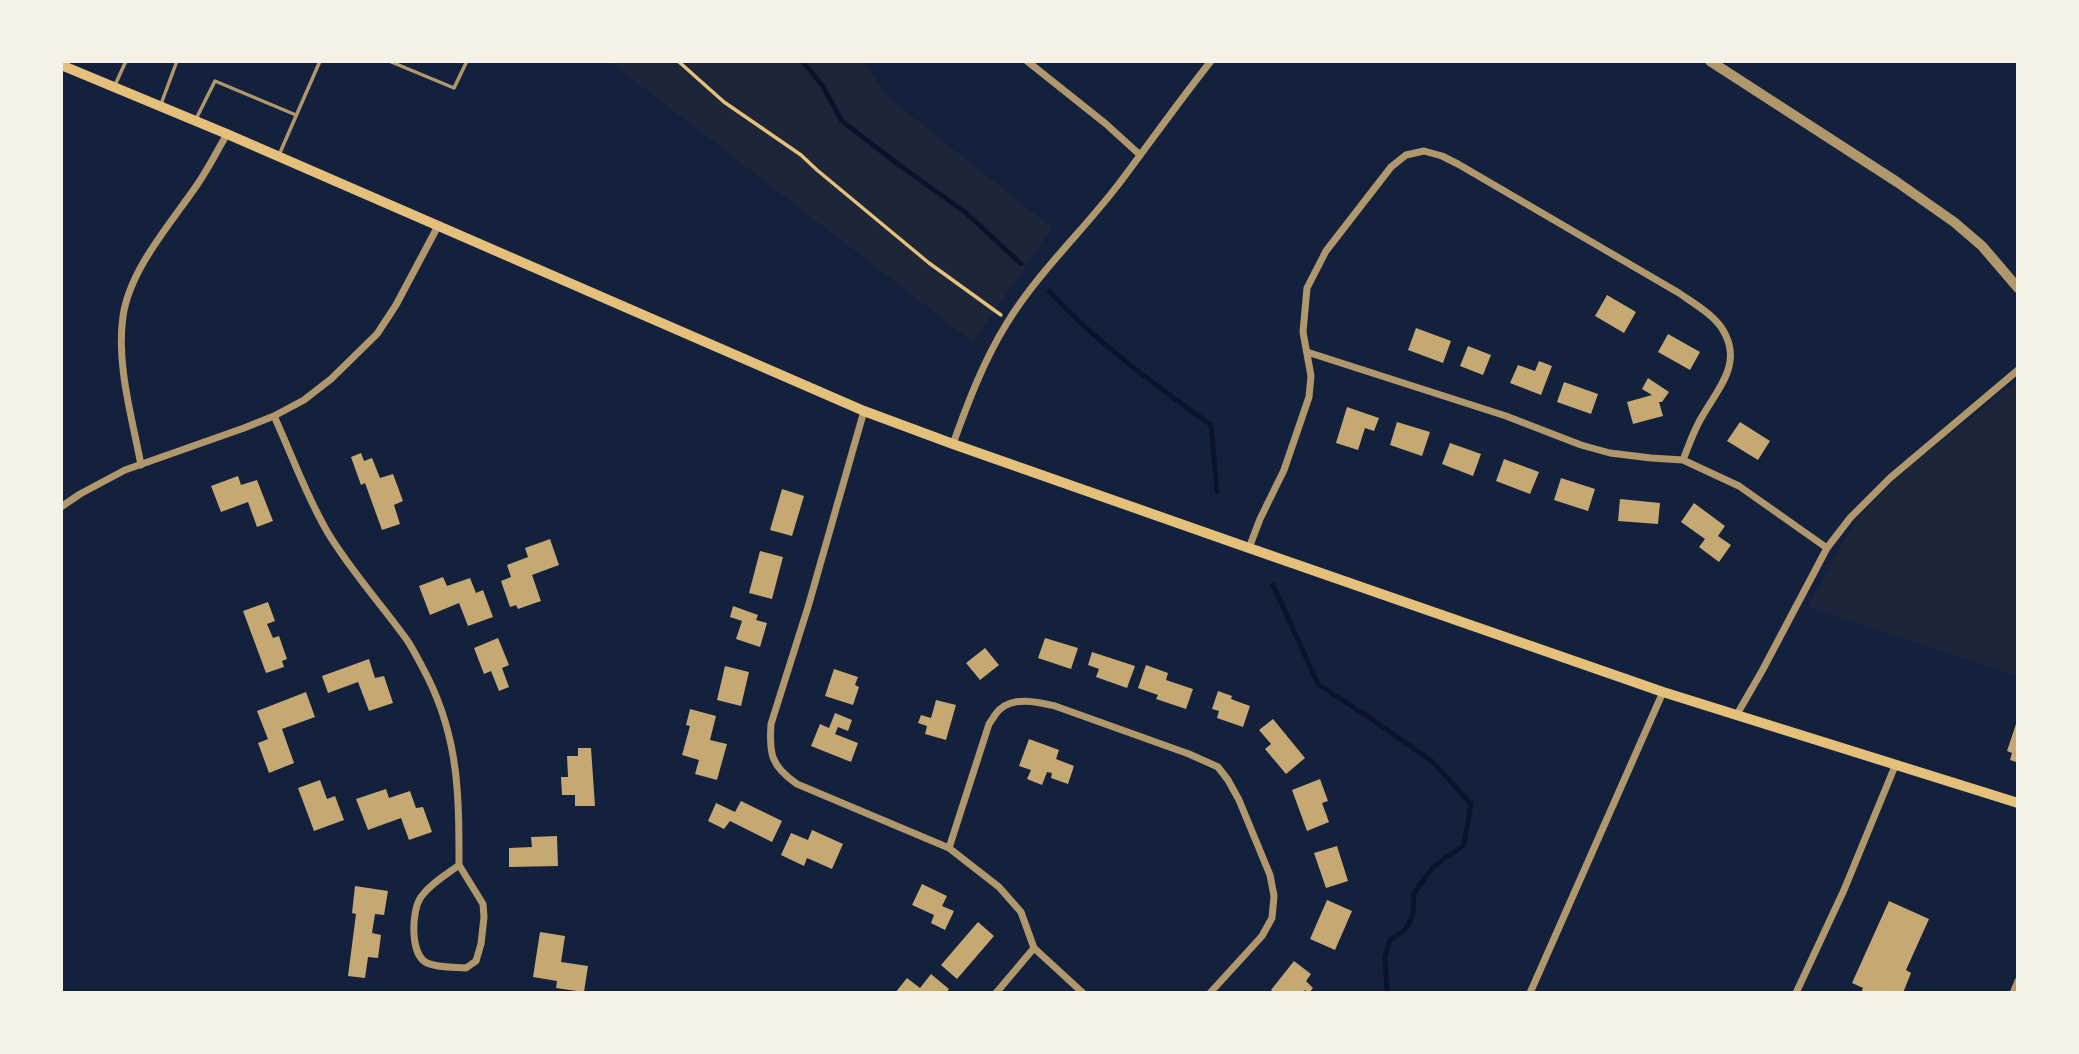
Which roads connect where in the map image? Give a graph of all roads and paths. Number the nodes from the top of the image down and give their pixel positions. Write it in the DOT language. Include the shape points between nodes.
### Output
graph roads {
  1 [pos="126,61"];
  2 [pos="177,61"];
  3 [pos="320,61"];
  4 [pos="389,61"];
  5 [pos="467,61"];
  6 [pos="678,61"];
  7 [pos="1027,61"];
  8 [pos="1211,61"];
  9 [pos="1710,61"];
  10 [pos="61,65"];
  11 [pos="114,87"];
  12 [pos="160,106"];
  13 [pos="296,116"];
  14 [pos="195,121"];
  15 [pos="227,134"];
  16 [pos="1139,155"];
  17 [pos="278,156"];
  18 [pos="438,226"];
  19 [pos="2018,288"];
  20 [pos="1009,320"];
  21 [pos="1307,352"];
  22 [pos="2018,370"];
  23 [pos="864,411"];
  24 [pos="274,416"];
  25 [pos="953,444"];
  26 [pos="1683,460"];
  27 [pos="141,465"];
  28 [pos="61,507"];
  29 [pos="1250,548"];
  30 [pos="1827,548"];
  31 [pos="1663,692"];
  32 [pos="1736,716"];
  33 [pos="1895,766"];
  34 [pos="2018,803"];
  35 [pos="949,848"];
  36 [pos="459,865"];
  37 [pos="1034,948"];
  38 [pos="2018,981"];
  39 [pos="996,993"];
  40 [pos="1083,993"];
  41 [pos="1210,993"];
  42 [pos="1530,993"];
  43 [pos="1796,993"];
  44 [pos="2013,993"];
  1 -- 11 [label="lane"];
  2 -- 12 [label="lane"];
  3 -- 13 [label="lane"];
  4 -- 5 [label="lane" via="454,88"];
  6 -- 20 [label="path" via="724,102 801,155 929,262"];
  7 -- 16 [label="street"];
  8 -- 16 [label="street"];
  9 -- 19 [label="street" via="1954,222"];
  10 -- 11 [label="main road"];
  11 -- 12 [label="main road"];
  12 -- 14 [label="main road"];
  13 -- 14 [label="lane" via="215,81"];
  13 -- 17 [label="lane"];
  14 -- 15 [label="main road"];
  15 -- 17 [label="main road"];
  15 -- 27 [label="street" via="128,295 122,338 125,380"];
  16 -- 20 [label="street"];
  17 -- 18 [label="main road"];
  18 -- 23 [label="main road"];
  18 -- 24 [label="street" via="377,334 331,379"];
  20 -- 25 [label="street" via="965,408"];
  21 -- 26 [label="street" via="1581,445 1624,455"];
  21 -- 26 [label="street" via="1303,332 1307,288 1326,251 1391,167 1406,155 1424,151 1442,156 1679,293 1720,326 1730,345 1730,368"];
  21 -- 29 [label="street" via="1309,397"];
  22 -- 30 [label="street" via="1890,478"];
  23 -- 25 [label="main road"];
  23 -- 35 [label="street" via="771,724 772,759 797,784"];
  24 -- 27 [label="street"];
  24 -- 36 [label="street" via="327,531 408,641 436,695 454,756"];
  25 -- 29 [label="main road"];
  26 -- 30 [label="street" via="1739,486"];
  27 -- 28 [label="street"];
  29 -- 31 [label="main road"];
  30 -- 32 [label="street"];
  31 -- 32 [label="main road"];
  31 -- 42 [label="street"];
  32 -- 33 [label="main road"];
  33 -- 34 [label="main road"];
  33 -- 43 [label="street"];
  35 -- 37 [label="street" via="999,887 1021,912"];
  35 -- 41 [label="street" via="989,724 1000,708 1017,702 1055,706 1218,767 1247,817 1274,896 1272,918 1262,936"];
  36 -- 36 [label="street" via="483,904 484,929 476,961 466,968 426,963 417,953 415,941 418,900"];
  37 -- 39 [label="street"];
  37 -- 40 [label="street"];
  38 -- 44 [label="street"];
}
